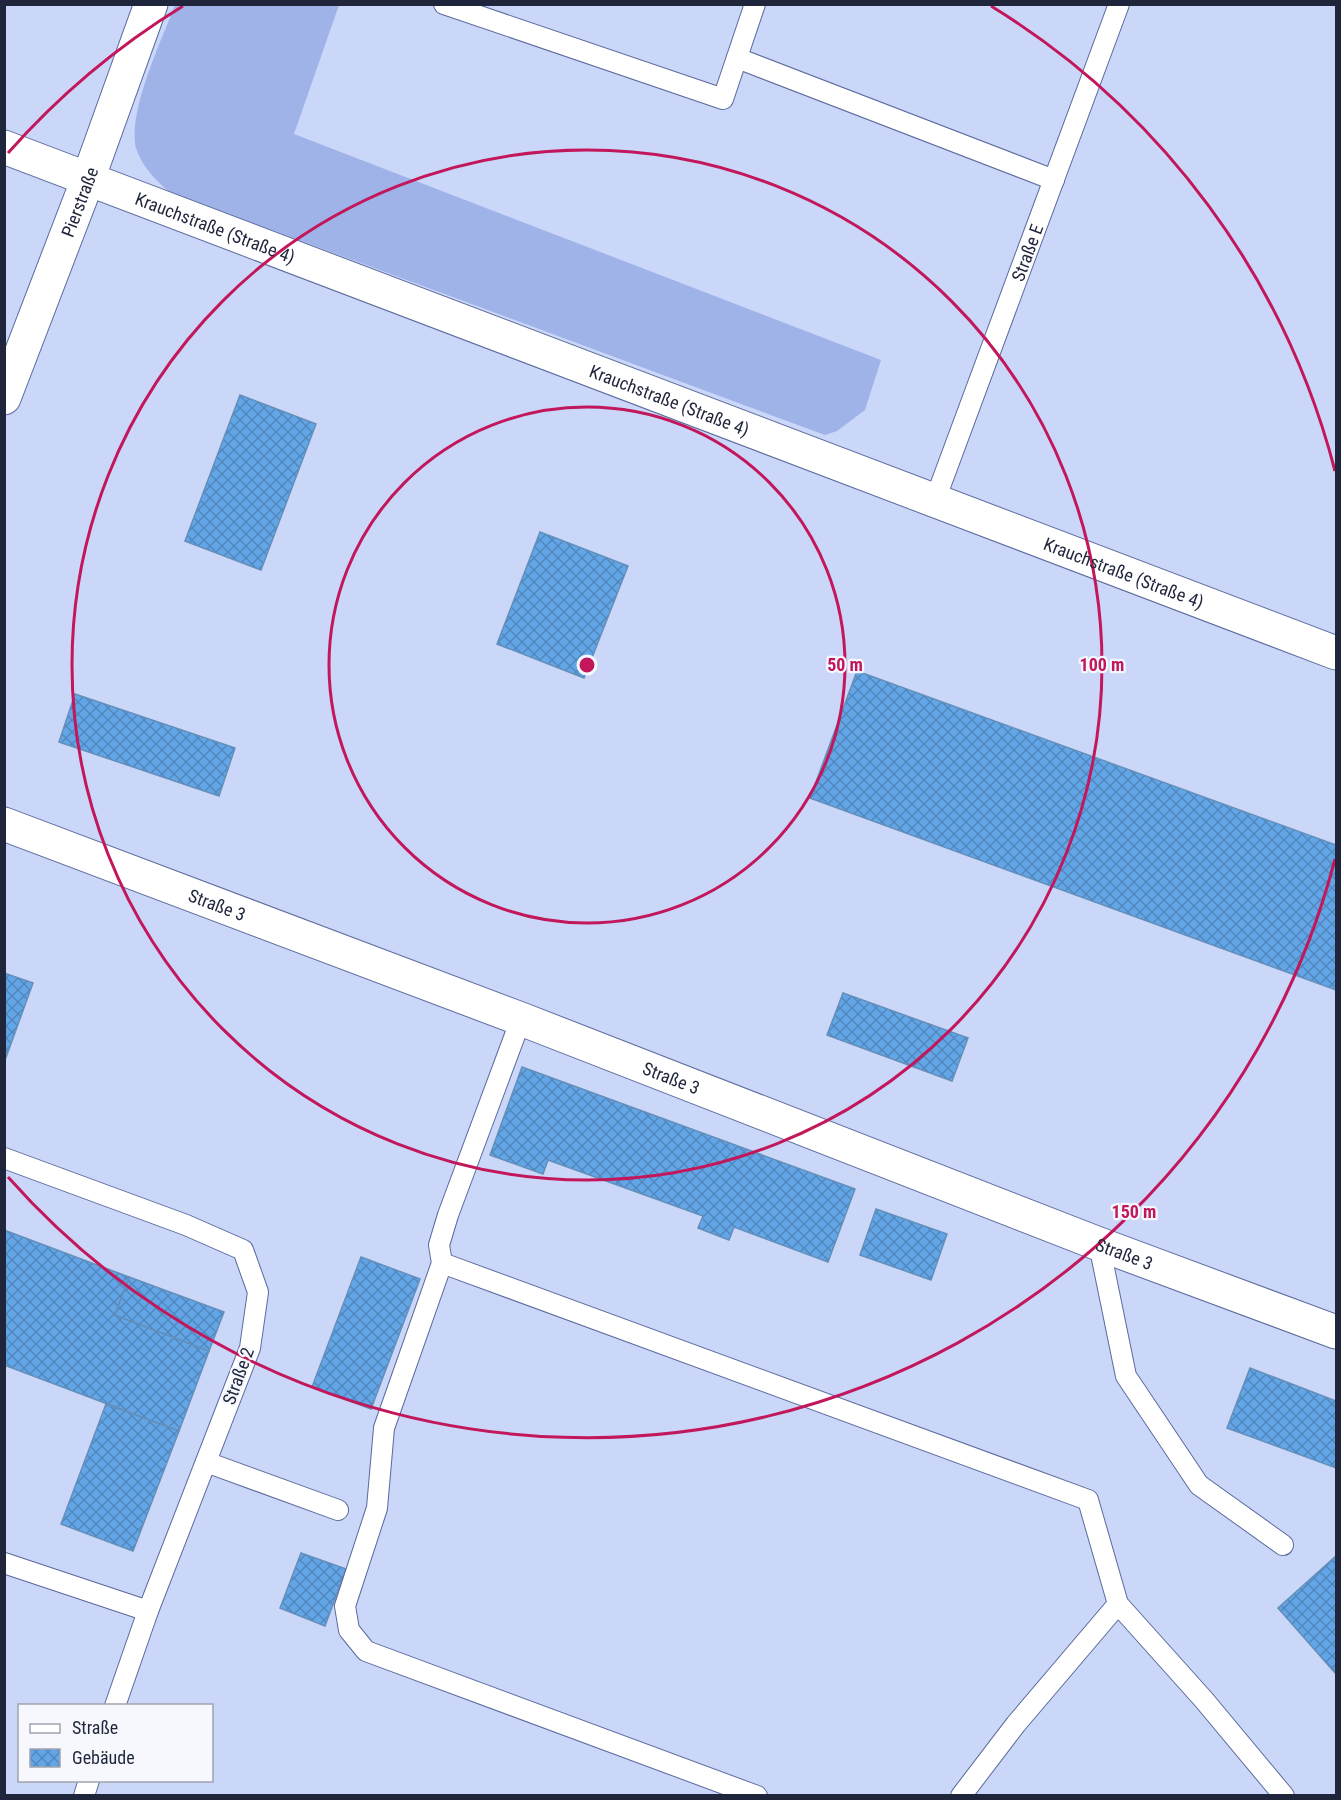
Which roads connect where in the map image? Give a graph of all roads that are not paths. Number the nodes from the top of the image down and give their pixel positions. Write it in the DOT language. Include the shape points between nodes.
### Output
graph roads {
  1 [pos="151,4"];
  2 [pos="444,4"];
  3 [pos="755,4"];
  4 [pos="1119,4"];
  5 [pos="737,58"];
  6 [pos="4,147"];
  7 [pos="88,179"];
  8 [pos="1054,180"];
  9 [pos="4,398"];
  10 [pos="936,500"];
  11 [pos="1336,653"];
  12 [pos="4,824"];
  13 [pos="521,1018"];
  14 [pos="4,1158"];
  15 [pos="1100,1244"];
  16 [pos="442,1263"];
  17 [pos="1336,1332"];
  18 [pos="206,1462"];
  19 [pos="338,1510"];
  20 [pos="1283,1545"];
  21 [pos="4,1563"];
  22 [pos="1118,1604"];
  23 [pos="148,1611"];
  24 [pos="116,1704"];
  25 [pos="757,1796"];
  26 [pos="961,1796"];
  27 [pos="1284,1796"];
  1 -- 7 [label="street, Pierstraße"];
  2 -- 5 [label="lane" via="723,99"];
  3 -- 5 [label="lane"];
  4 -- 8 [label="lane, Straße E"];
  5 -- 8 [label="lane"];
  6 -- 7 [label="street, Krauchstraße (Straße 4)"];
  7 -- 9 [label="street, Pierstraße"];
  7 -- 10 [label="street, Krauchstraße (Straße 4)"];
  8 -- 10 [label="lane, Straße E"];
  10 -- 11 [label="street, Krauchstraße (Straße 4)"];
  12 -- 13 [label="street, Straße 3"];
  13 -- 15 [label="street, Straße 3"];
  13 -- 16 [label="lane" via="448,1215 439,1245"];
  14 -- 18 [label="lane, Straße 2" via="243,1250 258,1292 250,1348"];
  15 -- 17 [label="street, Straße 3"];
  15 -- 20 [label="lane" via="1126,1376 1199,1485"];
  16 -- 22 [label="lane" via="1088,1500"];
  16 -- 25 [label="lane" via="384,1428 377,1508 345,1606 349,1630 366,1651"];
  18 -- 19 [label="lane"];
  18 -- 23 [label="lane, Straße 2"];
  21 -- 23 [label="lane"];
  22 -- 26 [label="lane"];
  22 -- 27 [label="lane"];
  23 -- 24 [label="lane, Straße 2"];
}
